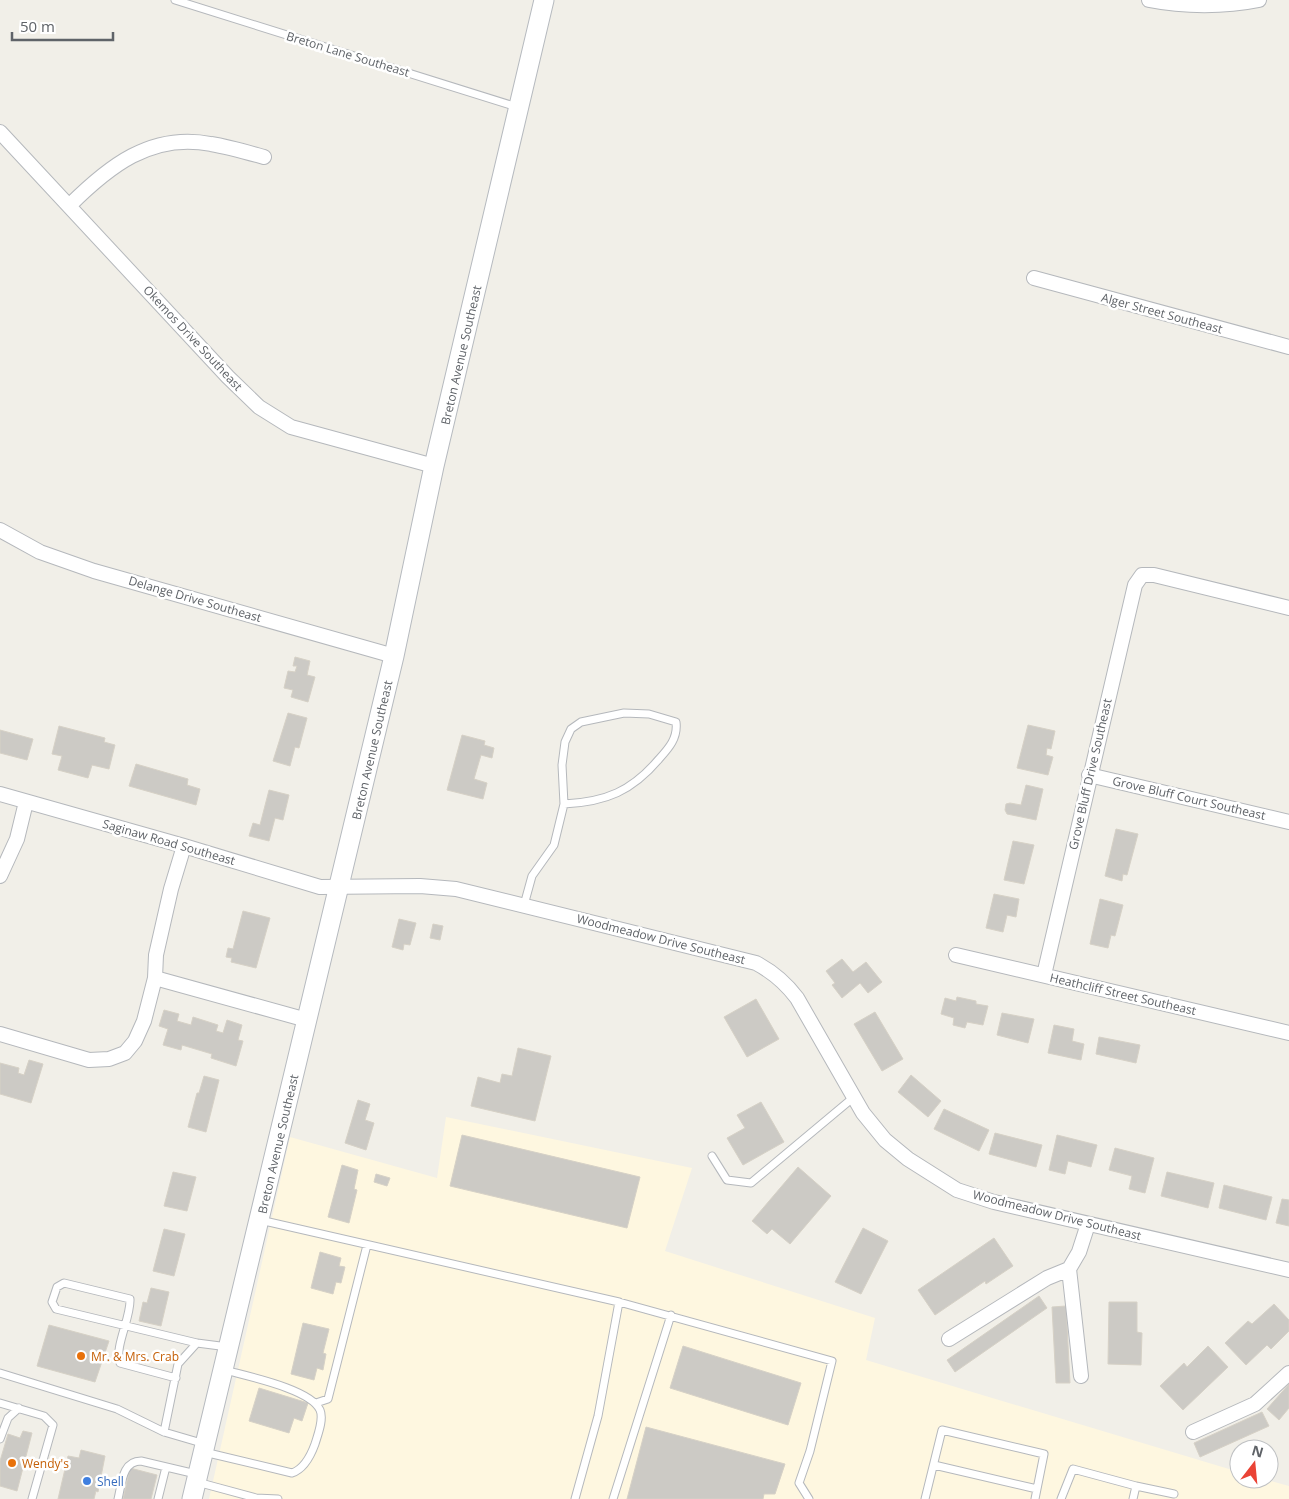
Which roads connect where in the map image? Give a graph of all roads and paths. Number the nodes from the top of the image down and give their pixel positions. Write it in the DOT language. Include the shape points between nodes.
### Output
graph roads {
  1 [pos="175,0"];
  2 [pos="544,0"];
  3 [pos="1149,0"];
  4 [pos="1259,0"];
  5 [pos="520,108"];
  6 [pos="0,132"];
  7 [pos="264,157"];
  8 [pos="69,206"];
  9 [pos="1034,278"];
  10 [pos="1289,347"];
  11 [pos="434,466"];
  12 [pos="0,530"];
  13 [pos="1289,608"];
  14 [pos="394,656"];
  15 [pos="1089,775"];
  16 [pos="0,794"];
  17 [pos="26,802"];
  18 [pos="564,804"];
  19 [pos="1289,822"];
  20 [pos="184,846"];
  21 [pos="0,876"];
  22 [pos="339,888"];
  23 [pos="524,905"];
  24 [pos="956,955"];
  25 [pos="1044,975"];
  26 [pos="156,978"];
  27 [pos="307,1020"];
  28 [pos="1289,1033"];
  29 [pos="0,1034"];
  30 [pos="854,1097"];
  31 [pos="712,1156"];
  32 [pos="259,1220"];
  33 [pos="1088,1224"];
  34 [pos="367,1244"];
  35 [pos="1069,1269"];
  36 [pos="1289,1270"];
  37 [pos="619,1302"];
  38 [pos="671,1315"];
  39 [pos="125,1327"];
  40 [pos="950,1339"];
  41 [pos="197,1343"];
  42 [pos="229,1348"];
  43 [pos="224,1370"];
  44 [pos="0,1373"];
  45 [pos="1289,1373"];
  46 [pos="1081,1376"];
  47 [pos="176,1378"];
  48 [pos="0,1403"];
  49 [pos="316,1404"];
  50 [pos="19,1408"];
  51 [pos="164,1432"];
  52 [pos="1193,1432"];
  53 [pos="0,1439"];
  54 [pos="205,1448"];
  55 [pos="934,1464"];
  56 [pos="166,1467"];
  57 [pos="196,1485"];
  58 [pos="1136,1486"];
  59 [pos="1037,1489"];
  60 [pos="1174,1494"];
  61 [pos="156,1496"];
  62 [pos="32,1499"];
  63 [pos="118,1499"];
  64 [pos="256,1499"];
  65 [pos="278,1499"];
  66 [pos="574,1499"];
  67 [pos="613,1499"];
  68 [pos="809,1499"];
  69 [pos="925,1499"];
  70 [pos="1035,1499"];
  71 [pos="1061,1499"];
  72 [pos="1133,1499"];
  1 -- 5 [label="lane, Breton Lane Southeast"];
  2 -- 5 [label="main road, Breton Avenue Southeast"];
  3 -- 4 [label="street" via="1226,5"];
  5 -- 11 [label="main road, Breton Avenue Southeast"];
  6 -- 8 [label="street, Okemos Drive Southeast"];
  7 -- 8 [label="street" via="209,143 168,142 128,156 99,176"];
  8 -- 11 [label="street, Okemos Drive Southeast" via="259,407 291,427"];
  9 -- 10 [label="street, Alger Street Southeast"];
  11 -- 14 [label="main road, Breton Avenue Southeast"];
  12 -- 14 [label="street, Delange Drive Southeast" via="40,552 94,571"];
  13 -- 15 [label="street, Grove Bluff Drive Southeast" via="1154,575 1142,575 1135,585"];
  14 -- 22 [label="main road, Breton Avenue Southeast"];
  15 -- 19 [label="street, Grove Bluff Court Southeast"];
  15 -- 25 [label="street, Grove Bluff Drive Southeast"];
  16 -- 17 [label="street, Saginaw Road Southeast"];
  17 -- 20 [label="street, Saginaw Road Southeast"];
  17 -- 21 [label="street" via="17,839"];
  18 -- 18 [label="lane" via="562,765 565,742 574,725 624,713 650,714 676,722 677,732 670,746 632,785 613,796 590,803"];
  18 -- 23 [label="lane" via="554,845 532,876"];
  20 -- 22 [label="street, Saginaw Road Southeast" via="320,887"];
  20 -- 26 [label="street" via="156,955"];
  22 -- 23 [label="street, Woodmeadow Drive Southeast" via="436,887"];
  22 -- 27 [label="main road, Breton Avenue Southeast"];
  23 -- 30 [label="street, Woodmeadow Drive Southeast" via="727,955 772,971 797,998"];
  24 -- 25 [label="street, Heathcliff Street Southeast"];
  25 -- 28 [label="street, Heathcliff Street Southeast"];
  26 -- 27 [label="street"];
  26 -- 29 [label="street" via="138,1034 125,1052 109,1059 89,1060"];
  27 -- 32 [label="main road, Breton Avenue Southeast"];
  30 -- 31 [label="lane" via="751,1183 726,1180"];
  30 -- 33 [label="street, Woodmeadow Drive Southeast" via="885,1140 956,1190"];
  32 -- 34 [label="lane"];
  32 -- 42 [label="main road, Breton Avenue Southeast"];
  33 -- 35 [label="street"];
  33 -- 36 [label="street, Woodmeadow Drive Southeast"];
  34 -- 37 [label="lane"];
  34 -- 49 [label="lane" via="328,1399"];
  35 -- 40 [label="street" via="1047,1278"];
  35 -- 46 [label="street"];
  37 -- 38 [label="lane"];
  37 -- 66 [label="lane" via="598,1416"];
  38 -- 67 [label="lane"];
  38 -- 68 [label="lane" via="832,1360 810,1451 799,1482"];
  39 -- 39 [label="lane" via="130,1299 64,1283 57,1287 52,1302 56,1309"];
  39 -- 41 [label="lane"];
  39 -- 47 [label="lane" via="118,1358 120,1363"];
  41 -- 42 [label="lane"];
  41 -- 47 [label="lane" via="178,1364"];
  42 -- 43 [label="main road, Breton Avenue Southeast"];
  43 -- 49 [label="lane" via="293,1391"];
  43 -- 54 [label="main road, Breton Avenue Southeast"];
  44 -- 51 [label="lane" via="117,1409"];
  45 -- 52 [label="street" via="1255,1404"];
  47 -- 51 [label="lane"];
  48 -- 50 [label="lane"];
  49 -- 54 [label="lane" via="321,1415 318,1436 311,1454 297,1471 286,1472"];
  50 -- 53 [label="lane" via="8,1418"];
  50 -- 62 [label="lane" via="44,1416 53,1425"];
  51 -- 54 [label="lane"];
  54 -- 57 [label="main road, Breton Avenue Southeast"];
  55 -- 59 [label="lane"];
  55 -- 59 [label="lane" via="942,1430 1044,1454"];
  55 -- 69 [label="lane"];
  56 -- 57 [label="lane"];
  56 -- 61 [label="lane"];
  56 -- 63 [label="lane" via="133,1461 126,1465"];
  57 -- 64 [label="lane"];
  58 -- 60 [label="lane"];
  58 -- 71 [label="lane" via="1073,1469"];
  58 -- 72 [label="lane"];
  59 -- 70 [label="lane"];
  64 -- 65 [label="lane"];
}
